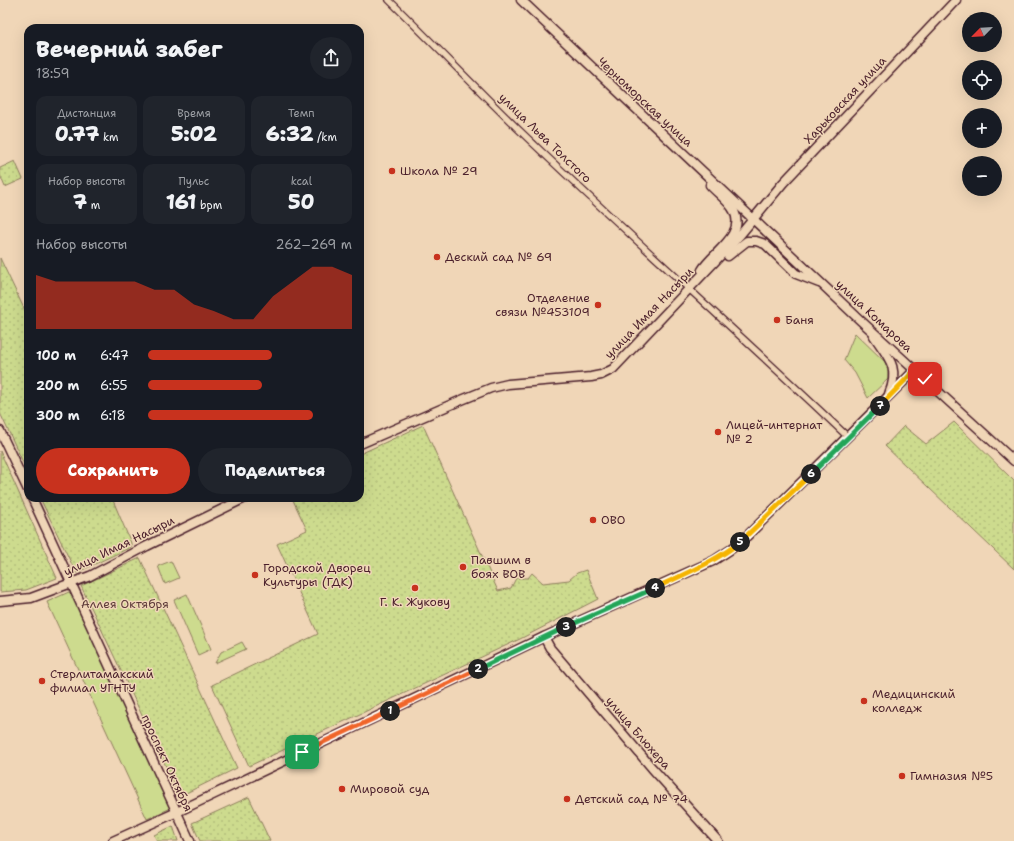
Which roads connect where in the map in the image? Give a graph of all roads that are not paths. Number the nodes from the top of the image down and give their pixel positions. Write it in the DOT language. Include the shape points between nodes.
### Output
graph roads {
  1 [pos="388,0"];
  2 [pos="520,0"];
  3 [pos="956,0"];
  4 [pos="698,168"];
  5 [pos="754,220"];
  6 [pos="697,282"];
  7 [pos="822,284"];
  8 [pos="689,290"];
  9 [pos="868,327"];
  10 [pos="915,370"];
  11 [pos="887,399"];
  12 [pos="0,430"];
  13 [pos="848,437"];
  14 [pos="364,442"];
  15 [pos="1011,453"];
  16 [pos="1014,461"];
  17 [pos="24,481"];
  18 [pos="34,502"];
  19 [pos="237,502"];
  20 [pos="72,583"];
  21 [pos="0,601"];
  22 [pos="544,637"];
  23 [pos="176,812"];
  24 [pos="113,841"];
  25 [pos="190,841"];
  26 [pos="718,841"];
  1 -- 8 [label="street, улица Льва Толстого"];
  2 -- 4 [label="street, Черноморская улица"];
  3 -- 5 [label="street, Харьковская улица" via="783,183"];
  4 -- 5 [label="street, Черноморская улица"];
  4 -- 6 [label="street" via="733,209 737,222 732,236 703,268"];
  5 -- 6 [label="street, улица Имая Насыри"];
  5 -- 7 [label="street, улица Комарова"];
  6 -- 7 [label="street" via="734,250 748,241 756,241 765,244 796,274"];
  6 -- 8 [label="street, улица Имая Насыри"];
  7 -- 9 [label="street, улица Комарова"];
  8 -- 13 [label="street, улица Льва Толстого"];
  8 -- 14 [label="street, улица Имая Насыри" via="615,368 608,372 591,377 508,384 491,388"];
  9 -- 10 [label="street, улица Комарова"];
  9 -- 11 [label="street" via="893,369 894,378"];
  10 -- 11 [label="street"];
  10 -- 15 [label="street, улица Комарова"];
  11 -- 13 [label="street"];
  12 -- 17 [label="street"];
  13 -- 22 [label="street" via="730,550 713,561"];
  15 -- 16 [label="street, улица Комарова"];
  18 -- 20 [label="street, проспект Октября"];
  19 -- 20 [label="street, улица Имая Насыри"];
  20 -- 21 [label="street, улица Имая Насыри" via="31,598"];
  20 -- 23 [label="street, проспект Октября"];
  22 -- 23 [label="street"];
  22 -- 26 [label="street, улица Блюхера" via="550,648 652,768"];
  23 -- 24 [label="street"];
  23 -- 25 [label="street, проспект Октября"];
}
